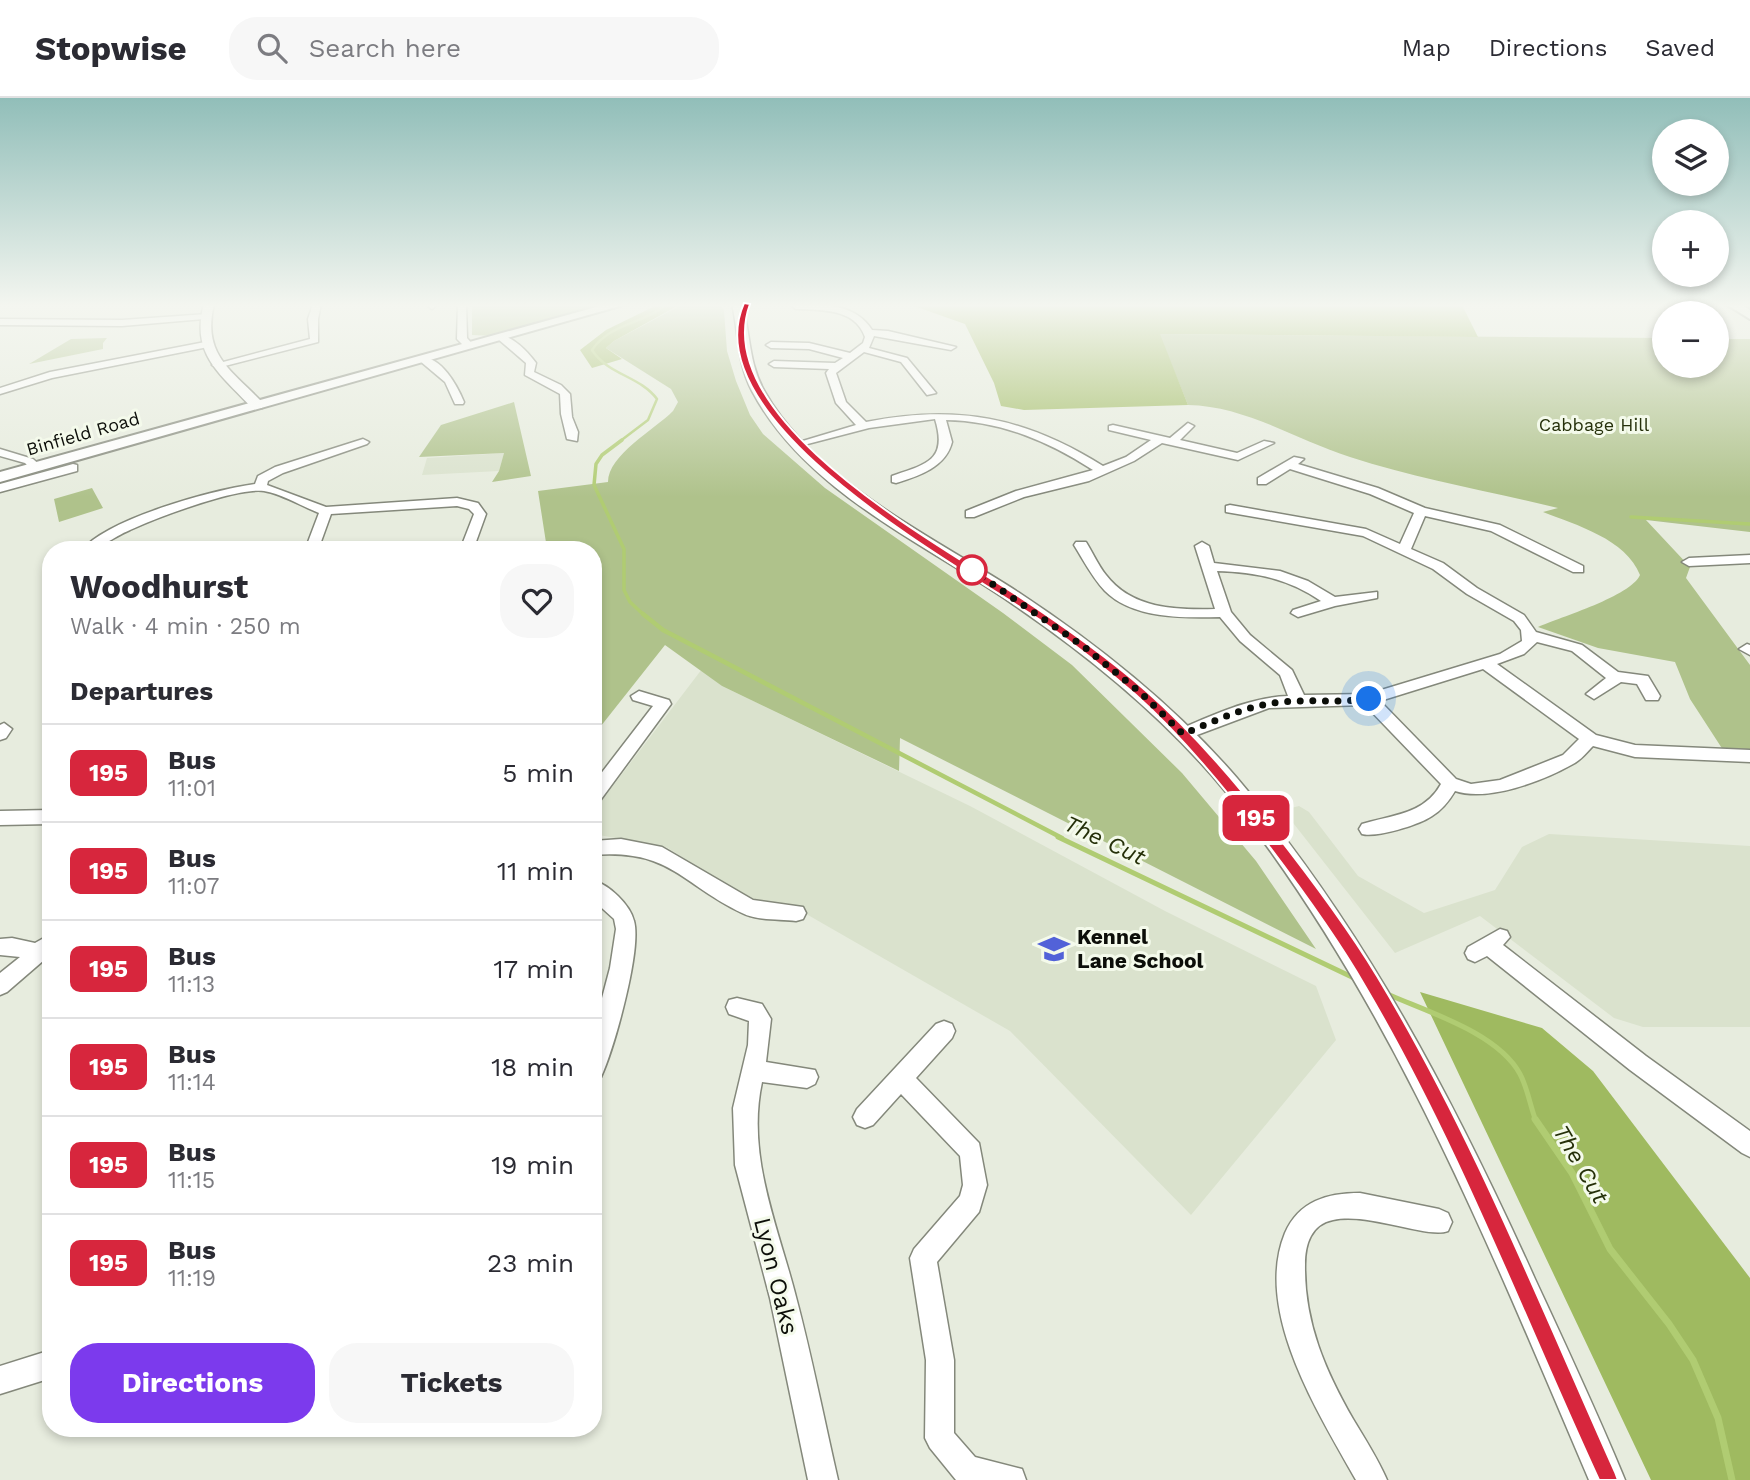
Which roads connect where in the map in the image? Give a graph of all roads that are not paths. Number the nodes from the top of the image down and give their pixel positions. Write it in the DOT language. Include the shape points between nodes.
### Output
graph roads {
  1 [pos="84,368"];
  2 [pos="220,368"];
  3 [pos="389,368"];
  4 [pos="435,368"];
  5 [pos="530,368"];
  6 [pos="749,368"];
  7 [pos="835,368"];
  8 [pos="911,368"];
  9 [pos="0,391"];
  10 [pos="931,393"];
  11 [pos="459,402"];
  12 [pos="257,405"];
  13 [pos="940,418"];
  14 [pos="864,426"];
  15 [pos="1188,426"];
  16 [pos="1113,428"];
  17 [pos="573,439"];
  18 [pos="1166,441"];
  19 [pos="363,442"];
  20 [pos="1268,443"];
  21 [pos="800,445"];
  22 [pos="0,452"];
  23 [pos="36,467"];
  24 [pos="73,468"];
  25 [pos="882,469"];
  26 [pos="1101,470"];
  27 [pos="0,477"];
  28 [pos="896,479"];
  29 [pos="1262,481"];
  30 [pos="260,487"];
  31 [pos="908,487"];
  32 [pos="0,488"];
  33 [pos="1230,509"];
  34 [pos="325,511"];
  35 [pos="1421,511"];
  36 [pos="970,514"];
  37 [pos="94,541"];
  38 [pos="316,541"];
  39 [pos="470,541"];
  40 [pos="1081,545"];
  41 [pos="1202,546"];
  42 [pos="1404,549"];
  43 [pos="1750,559"];
  44 [pos="1689,562"];
  45 [pos="1211,567"];
  46 [pos="1578,569"];
  47 [pos="1372,595"];
  48 [pos="1332,602"];
  49 [pos="1224,613"];
  50 [pos="1298,613"];
  51 [pos="1530,635"];
  52 [pos="1485,663"];
  53 [pos="1614,676"];
  54 [pos="1594,694"];
  55 [pos="639,696"];
  56 [pos="1652,696"];
  57 [pos="1369,699"];
  58 [pos="1298,701"];
  59 [pos="1183,734"];
  60 [pos="1590,738"];
  61 [pos="1750,756"];
  62 [pos="1450,783"];
  63 [pos="602,785"];
  64 [pos="42,817"];
  65 [pos="0,818"];
  66 [pos="1368,829"];
  67 [pos="602,847"];
  68 [pos="602,896"];
  69 [pos="796,913"];
  70 [pos="1488,945"];
  71 [pos="0,947"];
  72 [pos="42,947"];
  73 [pos="42,950"];
  74 [pos="0,986"];
  75 [pos="737,1007"];
  76 [pos="944,1031"];
  77 [pos="602,1037"];
  78 [pos="752,1071"];
  79 [pos="807,1077"];
  80 [pos="901,1078"];
  81 [pos="865,1117"];
  82 [pos="1750,1145"];
  83 [pos="1439,1222"];
  84 [pos="42,1367"];
  85 [pos="0,1380"];
  86 [pos="823,1480"];
  87 [pos="1011,1480"];
  88 [pos="1372,1480"];
  89 [pos="1607,1480"];
  1 -- 9 [label="street"];
  2 -- 12 [label="street"];
  3 -- 12 [label="main road, Binfield Road"];
  4 -- 11 [label="street" via="450,381"];
  5 -- 17 [label="street" via="535,378 566,395"];
  6 -- 21 [label="street" via="757,390"];
  7 -- 14 [label="street" via="831,375 837,400"];
  8 -- 10 [label="street"];
  12 -- 23 [label="main road, Binfield Road"];
  13 -- 14 [label="street"];
  13 -- 26 [label="street" via="1014,425 1065,447"];
  13 -- 28 [label="street" via="946,444 940,455 926,467"];
  14 -- 21 [label="street"];
  15 -- 18 [label="street"];
  16 -- 18 [label="street"];
  18 -- 20 [label="street" via="1239,458"];
  18 -- 26 [label="street"];
  19 -- 30 [label="street" via="279,470 262,479"];
  21 -- 59 [label="street" via="873,505 1070,636"];
  22 -- 23 [label="street"];
  23 -- 27 [label="main road, Binfield Road"];
  24 -- 32 [label="street"];
  25 -- 28 [label="street"];
  26 -- 36 [label="street"];
  28 -- 31 [label="street"];
  29 -- 35 [label="street" via="1294,461 1315,474"];
  30 -- 34 [label="street"];
  30 -- 37 [label="street"];
  33 -- 42 [label="street" via="1366,533"];
  34 -- 38 [label="street"];
  34 -- 39 [label="street" via="468,503 480,514"];
  35 -- 42 [label="street"];
  35 -- 46 [label="street" via="1495,528"];
  40 -- 49 [label="street" via="1104,581 1128,599 1170,613"];
  41 -- 45 [label="street"];
  42 -- 51 [label="street" via="1519,618"];
  43 -- 44 [label="street"];
  45 -- 48 [label="street" via="1275,572"];
  45 -- 49 [label="street"];
  47 -- 48 [label="street"];
  48 -- 50 [label="street"];
  49 -- 58 [label="street" via="1245,638 1287,673"];
  51 -- 52 [label="street" via="1530,642 1520,651"];
  51 -- 53 [label="street" via="1577,648"];
  52 -- 57 [label="street"];
  52 -- 60 [label="street"];
  53 -- 54 [label="street" via="1614,681"];
  53 -- 56 [label="street" via="1642,680"];
  55 -- 63 [label="street" via="663,704"];
  57 -- 58 [label="street"];
  57 -- 62 [label="street"];
  58 -- 59 [label="street" via="1251,708"];
  59 -- 89 [label="street" via="1241,797 1371,981 1420,1068 1490,1212"];
  60 -- 61 [label="street" via="1658,754"];
  60 -- 62 [label="street" via="1569,759 1502,786 1471,790"];
  62 -- 66 [label="street" via="1442,801 1424,814"];
  64 -- 65 [label="street"];
  67 -- 69 [label="street" via="655,852 748,908"];
  68 -- 77 [label="street" via="624,917 626,931"];
  70 -- 82 [label="street"];
  71 -- 72 [label="street"];
  73 -- 74 [label="street"];
  75 -- 78 [label="street, Lyon Oaks" via="754,1011 760,1019"];
  76 -- 80 [label="street"];
  78 -- 79 [label="street"];
  78 -- 86 [label="street, Lyon Oaks" via="746,1108 747,1165 783,1298"];
  80 -- 81 [label="street"];
  80 -- 87 [label="street" via="971,1152 975,1185 970,1203 923,1258 940,1360 940,1438 967,1470"];
  83 -- 88 [label="street" via="1356,1205 1335,1207 1302,1223 1293,1246 1292,1292 1302,1342"];
  84 -- 85 [label="street"];
}
